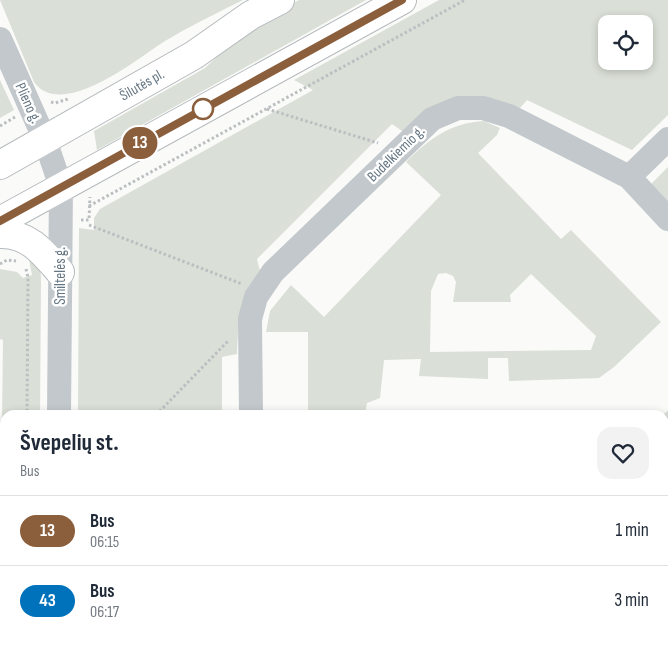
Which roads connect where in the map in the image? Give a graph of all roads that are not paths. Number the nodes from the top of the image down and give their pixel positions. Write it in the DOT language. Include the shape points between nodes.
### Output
graph roads {
  1 [pos="280,0"];
  2 [pos="402,0"];
  3 [pos="0,39"];
  4 [pos="668,139"];
  5 [pos="45,140"];
  6 [pos="0,165"];
  7 [pos="629,177"];
  8 [pos="61,187"];
  9 [pos="668,219"];
  10 [pos="0,221"];
  11 [pos="0,234"];
  12 [pos="60,272"];
  13 [pos="59,410"];
  14 [pos="251,410"];
  1 -- 5 [label="main road, Šilutės pl." via="251,15 194,55"];
  2 -- 8 [label="main road"];
  3 -- 5 [label="street, Plieno g."];
  4 -- 7 [label="street"];
  5 -- 6 [label="main road, Šilutės pl."];
  5 -- 8 [label="street, Smiltelės g."];
  7 -- 9 [label="street"];
  7 -- 14 [label="street, Budelkiemio g." via="509,116 484,108 458,108 432,119 273,272 260,291 250,319"];
  8 -- 10 [label="main road"];
  8 -- 12 [label="street, Smiltelės g."];
  11 -- 12 [label="main road" via="28,240 39,247"];
  12 -- 13 [label="street, Smiltelės g."];
}
